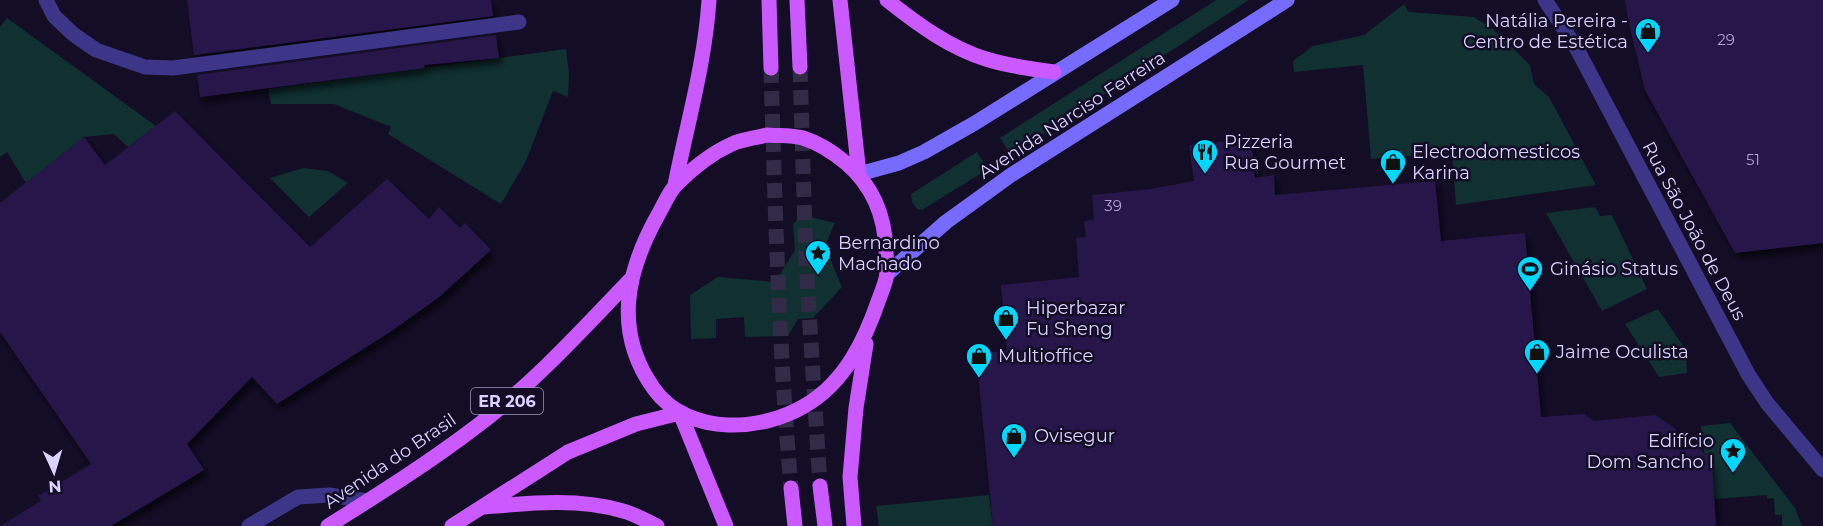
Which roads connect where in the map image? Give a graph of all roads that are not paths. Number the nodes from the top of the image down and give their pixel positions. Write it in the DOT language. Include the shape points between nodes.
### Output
graph roads {
  1 [pos="46,0"];
  2 [pos="709,0"];
  3 [pos="769,0"];
  4 [pos="797,0"];
  5 [pos="840,0"];
  6 [pos="887,0"];
  7 [pos="1172,0"];
  8 [pos="1287,0"];
  9 [pos="1545,0"];
  10 [pos="519,22"];
  11 [pos="800,67"];
  12 [pos="771,68"];
  13 [pos="1054,72"];
  14 [pos="859,174"];
  15 [pos="675,185"];
  16 [pos="887,274"];
  17 [pos="630,280"];
  18 [pos="868,332"];
  19 [pos="680,413"];
  20 [pos="1823,470"];
  21 [pos="820,486"];
  22 [pos="791,488"];
  23 [pos="368,501"];
  24 [pos="482,508"];
  25 [pos="249,526"];
  26 [pos="328,526"];
  27 [pos="452,526"];
  28 [pos="657,526"];
  29 [pos="726,526"];
  30 [pos="795,526"];
  31 [pos="825,526"];
  32 [pos="854,526"];
  1 -- 10 [label="street" via="54,16 96,50 145,67 173,68"];
  2 -- 15 [label="main road" via="700,68"];
  3 -- 12 [label="main road"];
  4 -- 11 [label="main road"];
  5 -- 14 [label="main road"];
  6 -- 13 [label="main road" via="949,44 985,59"];
  7 -- 13 [label="main road"];
  8 -- 16 [label="main road, Avenida Narciso Ferreira" via="1011,176 945,222"];
  9 -- 20 [label="street, Rua São João de Deus" via="1577,49 1748,374"];
  13 -- 14 [label="main road" via="924,152"];
  14 -- 15 [label="main road, ER 206" via="834,153 803,138 767,135 733,144 706,159"];
  14 -- 16 [label="main road, ER 206" via="880,212"];
  15 -- 17 [label="main road, ER 206" via="651,228"];
  16 -- 18 [label="main road, ER 206"];
  17 -- 19 [label="main road" via="631,340 641,371 659,396"];
  17 -- 23 [label="main road, Avenida do Brasil / ER 206" via="478,426"];
  18 -- 19 [label="main road" via="833,383 807,405 777,418 745,426 709,424"];
  18 -- 32 [label="main road, ER 206" via="850,477"];
  19 -- 24 [label="main road" via="636,424 568,452"];
  19 -- 29 [label="main road"];
  21 -- 31 [label="main road"];
  22 -- 30 [label="main road"];
  23 -- 25 [label="street" via="329,495 298,497"];
  23 -- 26 [label="main road, Avenida do Brasil / ER 206"];
  24 -- 27 [label="main road"];
  24 -- 28 [label="main road" via="580,502 625,511"];
}
